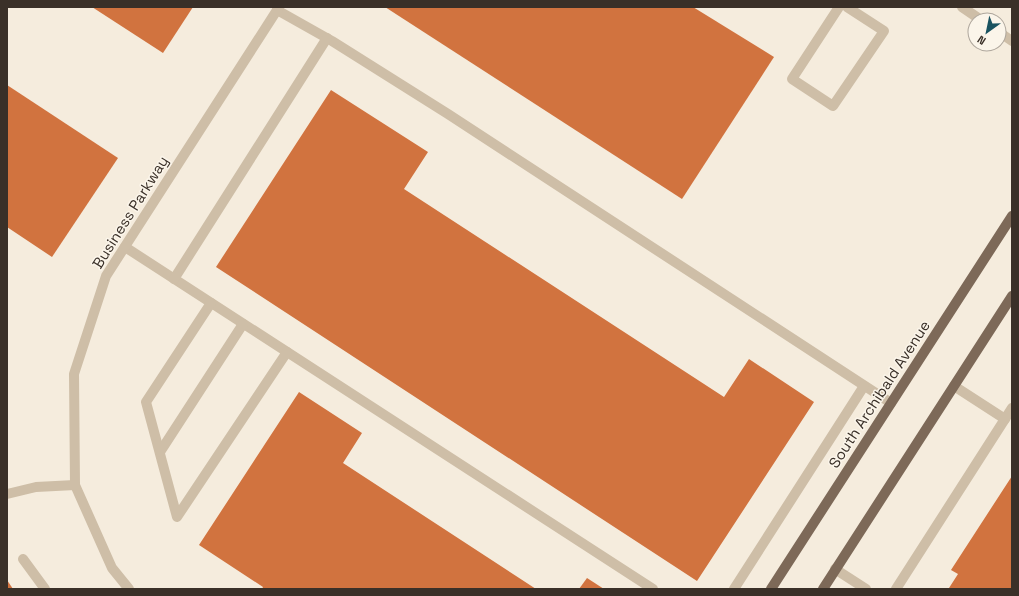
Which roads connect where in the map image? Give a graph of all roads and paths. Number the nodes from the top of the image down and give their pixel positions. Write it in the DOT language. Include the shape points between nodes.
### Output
graph roads {
  1 [pos="839,7"];
  2 [pos="848,7"];
  3 [pos="278,8"];
  4 [pos="327,38"];
  5 [pos="1012,216"];
  6 [pos="125,247"];
  7 [pos="174,279"];
  8 [pos="1012,296"];
  9 [pos="211,303"];
  10 [pos="243,324"];
  11 [pos="287,352"];
  12 [pos="864,386"];
  13 [pos="954,386"];
  14 [pos="891,403"];
  15 [pos="1012,408"];
  16 [pos="1005,419"];
  17 [pos="160,452"];
  18 [pos="75,484"];
  19 [pos="7,494"];
  20 [pos="23,559"];
  21 [pos="835,570"];
  22 [pos="45,589"];
  23 [pos="129,589"];
  24 [pos="653,589"];
  25 [pos="734,589"];
  26 [pos="771,589"];
  27 [pos="823,589"];
  28 [pos="866,589"];
  29 [pos="896,589"];
  1 -- 2 [label="street" via="792,79 833,106 884,31"];
  3 -- 4 [label="street"];
  3 -- 6 [label="street, Business Parkway"];
  4 -- 7 [label="street"];
  4 -- 12 [label="street" via="448,114"];
  5 -- 14 [label="main road, South Archibald Avenue"];
  6 -- 7 [label="street"];
  6 -- 18 [label="street, Business Parkway" via="106,276 74,374"];
  7 -- 9 [label="street"];
  8 -- 13 [label="main road"];
  9 -- 10 [label="street"];
  9 -- 17 [label="street" via="146,402"];
  10 -- 11 [label="street"];
  10 -- 17 [label="street"];
  11 -- 17 [label="street" via="177,518"];
  11 -- 24 [label="street"];
  12 -- 14 [label="street"];
  12 -- 25 [label="street"];
  13 -- 16 [label="street"];
  13 -- 21 [label="main road"];
  14 -- 26 [label="main road, South Archibald Avenue"];
  15 -- 16 [label="street"];
  16 -- 29 [label="street"];
  18 -- 19 [label="street" via="36,487"];
  18 -- 23 [label="street" via="112,568"];
  20 -- 22 [label="street"];
  21 -- 27 [label="main road"];
  21 -- 28 [label="street"];
}
